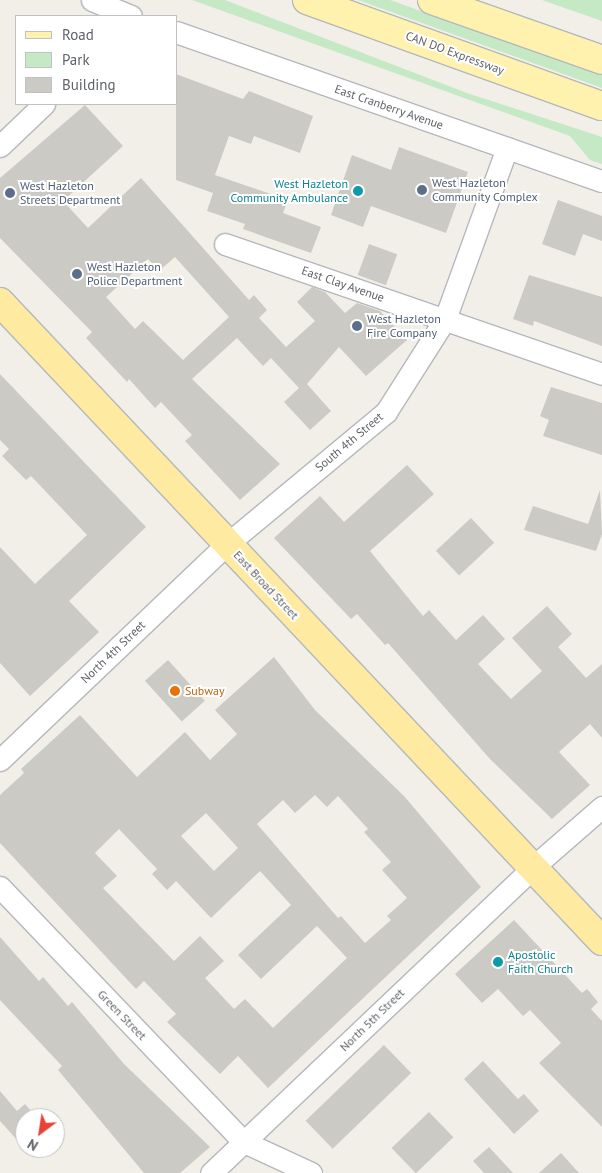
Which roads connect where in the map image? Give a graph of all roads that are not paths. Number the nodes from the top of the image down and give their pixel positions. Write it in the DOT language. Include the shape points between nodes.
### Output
graph roads {
  1 [pos="92,0"];
  2 [pos="307,0"];
  3 [pos="432,0"];
  4 [pos="129,15"];
  5 [pos="178,33"];
  6 [pos="602,60"];
  7 [pos="43,105"];
  8 [pos="602,106"];
  9 [pos="0,146"];
  10 [pos="507,148"];
  11 [pos="602,181"];
  12 [pos="225,244"];
  13 [pos="0,302"];
  14 [pos="445,319"];
  15 [pos="602,374"];
  16 [pos="227,544"];
  17 [pos="0,760"];
  18 [pos="602,806"];
  19 [pos="532,868"];
  20 [pos="0,887"];
  21 [pos="602,941"];
  22 [pos="244,1142"];
  23 [pos="211,1173"];
  24 [pos="311,1173"];
  1 -- 4 [label="street"];
  2 -- 8 [label="main road, CAN DO Expressway"];
  3 -- 6 [label="main road"];
  5 -- 10 [label="street, East Cranberry Avenue"];
  7 -- 9 [label="street"];
  10 -- 11 [label="street, East Cranberry Avenue"];
  10 -- 14 [label="street, South 4th Street"];
  12 -- 14 [label="street, East Clay Avenue"];
  13 -- 16 [label="highway, East Broad Street"];
  14 -- 15 [label="street, East Clay Avenue"];
  14 -- 16 [label="street, South 4th Street" via="386,412"];
  16 -- 17 [label="street, North 4th Street"];
  16 -- 19 [label="highway, East Broad Street"];
  18 -- 19 [label="street, North 5th Street"];
  19 -- 21 [label="highway, East Broad Street"];
  19 -- 22 [label="street, North 5th Street"];
  20 -- 22 [label="street, Green Street"];
  22 -- 23 [label="street, North 5th Street"];
  22 -- 24 [label="street"];
}
